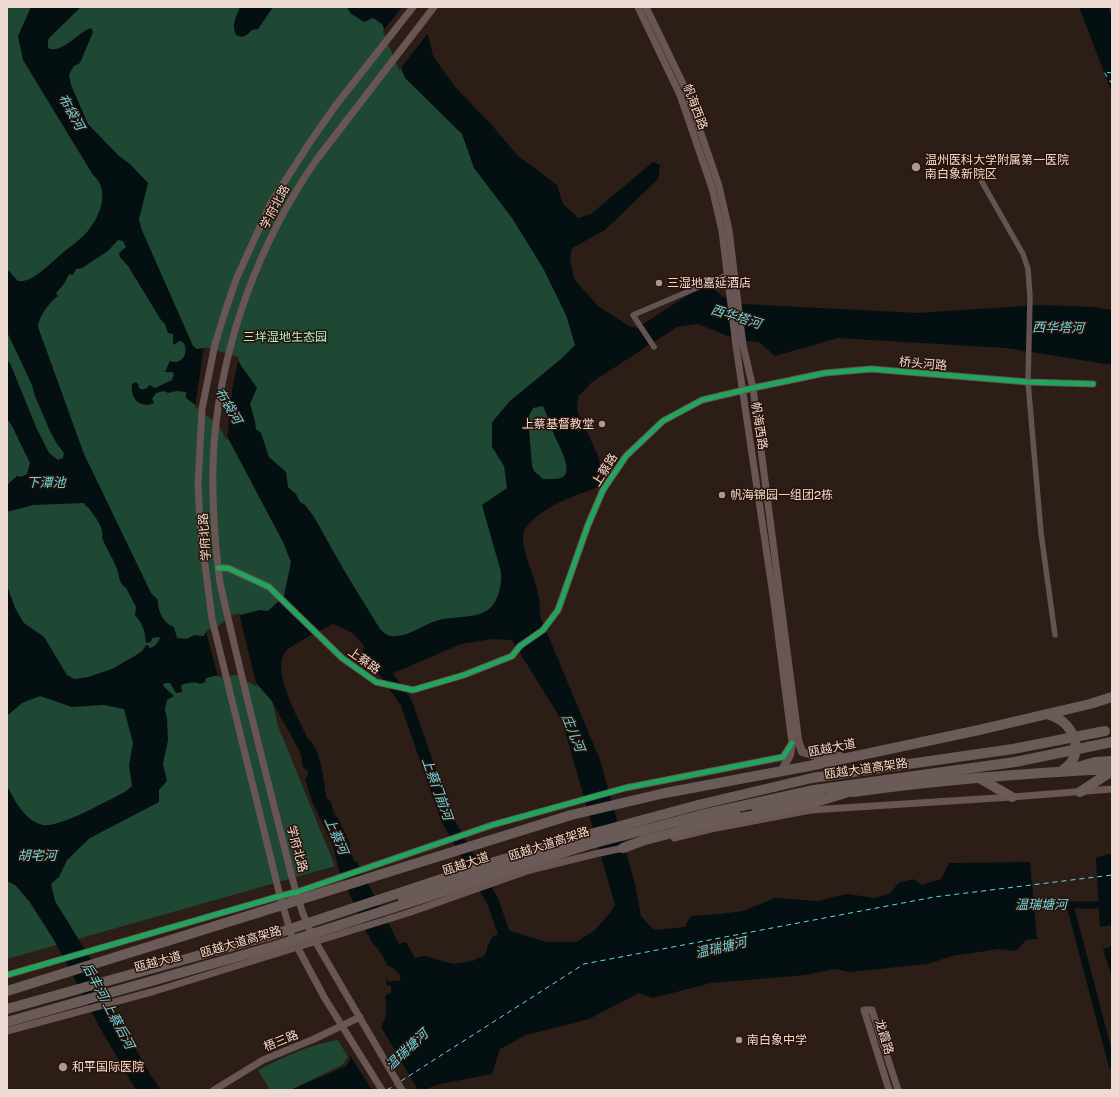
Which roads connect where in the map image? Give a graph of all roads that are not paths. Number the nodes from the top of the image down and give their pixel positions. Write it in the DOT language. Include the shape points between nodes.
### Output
graph roads {
  1 [pos="413,7"];
  2 [pos="638,7"];
  3 [pos="646,7"];
  4 [pos="432,9"];
  5 [pos="982,182"];
  6 [pos="730,275"];
  7 [pos="740,346"];
  8 [pos="654,347"];
  9 [pos="1028,382"];
  10 [pos="1093,384"];
  11 [pos="753,388"];
  12 [pos="743,391"];
  13 [pos="218,568"];
  14 [pos="1055,635"];
  15 [pos="1112,697"];
  16 [pos="1048,714"];
  17 [pos="1110,730"];
  18 [pos="1112,742"];
  19 [pos="795,743"];
  20 [pos="880,752"];
  21 [pos="1112,761"];
  22 [pos="782,770"];
  23 [pos="1112,770"];
  24 [pos="1061,772"];
  25 [pos="979,778"];
  26 [pos="889,779"];
  27 [pos="1112,789"];
  28 [pos="1080,792"];
  29 [pos="1012,797"];
  30 [pos="701,821"];
  31 [pos="674,838"];
  32 [pos="623,848"];
  33 [pos="298,896"];
  34 [pos="282,900"];
  35 [pos="292,937"];
  36 [pos="312,937"];
  37 [pos="297,947"];
  38 [pos="98,957"];
  39 [pos="60,968"];
  40 [pos="7,975"];
  41 [pos="7,985"];
  42 [pos="7,992"];
  43 [pos="7,1009"];
  44 [pos="360,1018"];
  45 [pos="7,1019"];
  46 [pos="7,1022"];
  47 [pos="342,1026"];
  48 [pos="7,1031"];
  49 [pos="214,1090"];
  50 [pos="382,1090"];
  51 [pos="402,1090"];
  52 [pos="889,1090"];
  53 [pos="898,1090"];
  1 -- 34 [label="main road, 学府北路" via="336,105 270,203 237,277 215,344 202,409 198,484 200,525 212,619"];
  2 -- 6 [label="main road, 帆海西路" via="680,95 697,142 712,188"];
  3 -- 6 [label="main road, 帆海西路" via="687,92 719,186 729,230"];
  4 -- 13 [label="main road, 学府北路" via="300,184 266,247 251,284 222,383 214,444 213,512"];
  5 -- 9 [label="street" via="1023,254 1028,269"];
  6 -- 7 [label="main road, 帆海西路"];
  6 -- 8 [label="street" via="633,315"];
  7 -- 11 [label="main road, 帆海西路"];
  7 -- 12 [label="main road, 帆海西路"];
  9 -- 10 [label="main road, 桥头河路"];
  9 -- 11 [label="main road, 桥头河路" via="871,369 825,373"];
  9 -- 14 [label="street" via="1041,533"];
  11 -- 12 [label="main road, 上蔡路"];
  11 -- 19 [label="main road, 帆海西路"];
  12 -- 13 [label="main road, 上蔡路" via="702,400 663,421 626,456 603,490 558,610 543,630 520,646 512,656 464,675 412,690 376,682 342,658 269,587 228,568"];
  12 -- 19 [label="main road, 帆海西路"];
  13 -- 33 [label="main road, 学府北路" via="246,692"];
  15 -- 16 [label="highway, 瓯越大道"];
  16 -- 20 [label="highway, 瓯越大道"];
  16 -- 24 [label="highway" via="1067,726 1076,743 1076,753 1072,762"];
  17 -- 43 [label="highway, 瓯越大道高架路, bridge" via="1014,749 812,778 698,805 484,866 272,935"];
  18 -- 26 [label="highway, 瓯越大道高架路, bridge" via="1015,762"];
  19 -- 20 [label="main road" via="802,752 819,757"];
  19 -- 22 [label="main road"];
  19 -- 33 [label="main road" via="783,757 625,788 492,825"];
  20 -- 22 [label="highway, 瓯越大道"];
  21 -- 24 [label="highway" via="1095,762"];
  22 -- 33 [label="highway, 瓯越大道" via="583,812 337,888"];
  23 -- 24 [label="highway, 瓯越大道"];
  23 -- 28 [label="highway"];
  24 -- 25 [label="highway, 瓯越大道"];
  25 -- 29 [label="highway"];
  25 -- 30 [label="highway, 瓯越大道" via="865,790 779,803"];
  26 -- 32 [label="highway, bridge" via="826,800 711,823"];
  26 -- 46 [label="highway, 瓯越大道高架路, bridge" via="814,790 701,815 587,845 274,946"];
  27 -- 28 [label="main road"];
  28 -- 29 [label="main road"];
  29 -- 31 [label="main road" via="811,810"];
  30 -- 31 [label="main road"];
  30 -- 36 [label="highway, 瓯越大道, bridge" via="559,848 349,919"];
  31 -- 32 [label="main road"];
  32 -- 36 [label="main road" via="530,870 408,913"];
  33 -- 34 [label="highway, 瓯越大道"];
  33 -- 36 [label="main road, 学府北路"];
  34 -- 35 [label="main road, 学府北路"];
  34 -- 38 [label="main road"];
  34 -- 38 [label="highway, 瓯越大道" via="222,924"];
  35 -- 36 [label="highway, 瓯越大道"];
  35 -- 37 [label="main road, 学府北路"];
  35 -- 45 [label="highway, 瓯越大道, bridge" via="220,960"];
  36 -- 37 [label="main road"];
  36 -- 44 [label="main road, 学府北路"];
  37 -- 47 [label="main road, 学府北路"];
  37 -- 48 [label="main road" via="155,991"];
  38 -- 39 [label="highway, 瓯越大道"];
  38 -- 39 [label="main road"];
  39 -- 40 [label="main road"];
  39 -- 41 [label="highway"];
  39 -- 42 [label="highway, 瓯越大道"];
  44 -- 47 [label="main road, 梧三路"];
  44 -- 51 [label="main road, 学府北路"];
  47 -- 49 [label="main road, 梧三路" via="263,1060"];
  47 -- 50 [label="main road, 学府北路"];
  52 -- 53 [label="main road, 龙霞路" via="864,1010 872,1010"];
}
